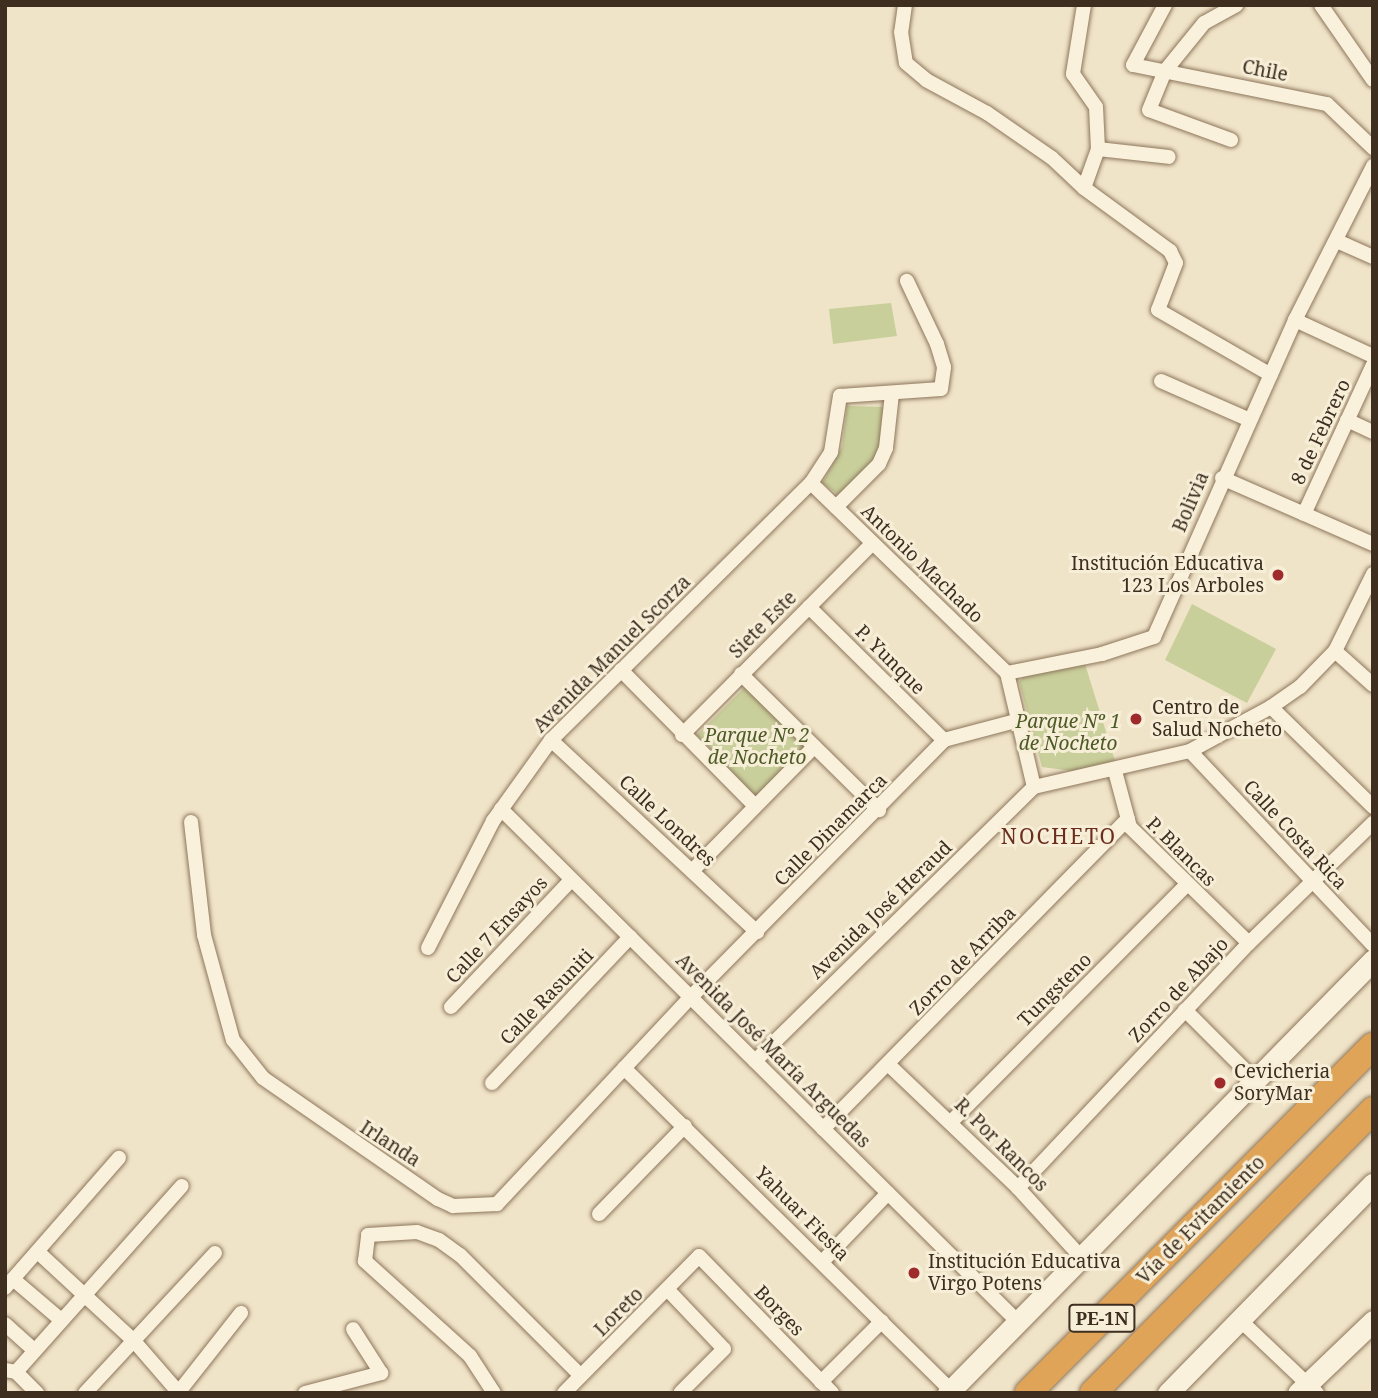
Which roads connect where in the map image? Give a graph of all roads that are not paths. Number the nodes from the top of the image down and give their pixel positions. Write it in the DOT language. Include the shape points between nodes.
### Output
graph roads {
  1 [pos="905,5"];
  2 [pos="1084,5"];
  3 [pos="1166,5"];
  4 [pos="1236,5"];
  5 [pos="1321,5"];
  6 [pos="1165,71"];
  7 [pos="1373,80"];
  8 [pos="1231,140"];
  9 [pos="1373,148"];
  10 [pos="1098,149"];
  11 [pos="1169,157"];
  12 [pos="1373,166"];
  13 [pos="1084,188"];
  14 [pos="1337,241"];
  15 [pos="1373,257"];
  16 [pos="907,281"];
  17 [pos="1295,320"];
  18 [pos="1373,356"];
  19 [pos="1373,365"];
  20 [pos="1271,375"];
  21 [pos="1161,381"];
  22 [pos="892,394"];
  23 [pos="1250,420"];
  24 [pos="1347,420"];
  25 [pos="1373,432"];
  26 [pos="1222,478"];
  27 [pos="811,483"];
  28 [pos="836,507"];
  29 [pos="1304,514"];
  30 [pos="872,544"];
  31 [pos="1373,544"];
  32 [pos="1373,574"];
  33 [pos="810,607"];
  34 [pos="1335,651"];
  35 [pos="621,670"];
  36 [pos="1006,673"];
  37 [pos="741,674"];
  38 [pos="1373,685"];
  39 [pos="1270,707"];
  40 [pos="1016,721"];
  41 [pos="681,735"];
  42 [pos="551,740"];
  43 [pos="944,740"];
  44 [pos="814,747"];
  45 [pos="1190,751"];
  46 [pos="1115,771"];
  47 [pos="1034,787"];
  48 [pos="755,806"];
  49 [pos="1373,807"];
  50 [pos="501,809"];
  51 [pos="878,810"];
  52 [pos="1128,819"];
  53 [pos="191,822"];
  54 [pos="1373,823"];
  55 [pos="692,870"];
  56 [pos="571,880"];
  57 [pos="1312,881"];
  58 [pos="1186,885"];
  59 [pos="757,932"];
  60 [pos="631,937"];
  61 [pos="1249,943"];
  62 [pos="1373,945"];
  63 [pos="428,948"];
  64 [pos="1373,960"];
  65 [pos="691,997"];
  66 [pos="451,1007"];
  67 [pos="1185,1010"];
  68 [pos="1373,1046"];
  69 [pos="755,1061"];
  70 [pos="889,1065"];
  71 [pos="624,1068"];
  72 [pos="1255,1080"];
  73 [pos="492,1083"];
  74 [pos="1373,1110"];
  75 [pos="951,1122"];
  76 [pos="685,1126"];
  77 [pos="823,1129"];
  78 [pos="119,1158"];
  79 [pos="1373,1184"];
  80 [pos="182,1186"];
  81 [pos="1018,1188"];
  82 [pos="888,1193"];
  83 [pos="599,1214"];
  84 [pos="39,1253"];
  85 [pos="215,1253"];
  86 [pos="699,1256"];
  87 [pos="1081,1257"];
  88 [pos="823,1261"];
  89 [pos="9,1283"];
  90 [pos="668,1290"];
  91 [pos="84,1296"];
  92 [pos="241,1313"];
  93 [pos="61,1320"];
  94 [pos="1240,1320"];
  95 [pos="882,1321"];
  96 [pos="1017,1321"];
  97 [pos="1373,1321"];
  98 [pos="5,1324"];
  99 [pos="352,1329"];
  100 [pos="134,1341"];
  101 [pos="35,1351"];
  102 [pos="11,1371"];
  103 [pos="581,1376"];
  104 [pos="821,1382"];
  105 [pos="1307,1390"];
  106 [pos="949,1391"];
  107 [pos="681,1392"];
  108 [pos="37,1393"];
  109 [pos="85,1393"];
  110 [pos="179,1393"];
  111 [pos="305,1393"];
  112 [pos="494,1393"];
  113 [pos="564,1393"];
  114 [pos="832,1393"];
  115 [pos="1028,1393"];
  116 [pos="1093,1393"];
  117 [pos="1168,1393"];
  1 -- 13 [label="street" via="901,32 906,63 1052,158"];
  2 -- 10 [label="street" via="1073,74 1096,107"];
  3 -- 6 [label="street, Chile" via="1133,65"];
  4 -- 6 [label="street" via="1204,23"];
  5 -- 7 [label="street"];
  6 -- 8 [label="street" via="1149,112"];
  6 -- 9 [label="street, Chile" via="1326,104"];
  10 -- 11 [label="street"];
  10 -- 13 [label="street"];
  12 -- 14 [label="street, Bolivia"];
  13 -- 20 [label="street" via="1175,257 1157,304 1161,314"];
  14 -- 15 [label="street"];
  14 -- 17 [label="street, Bolivia"];
  16 -- 22 [label="street" via="937,344 945,384 935,392"];
  17 -- 18 [label="street"];
  17 -- 20 [label="street, Bolivia"];
  19 -- 24 [label="street, 8 de Febrero"];
  20 -- 23 [label="street, Bolivia"];
  21 -- 23 [label="street"];
  22 -- 27 [label="street, Avenida Manuel Scorza" via="840,396 831,452"];
  22 -- 28 [label="street" via="886,448 879,464"];
  23 -- 26 [label="street, Bolivia"];
  24 -- 25 [label="street"];
  24 -- 29 [label="street, 8 de Febrero"];
  26 -- 29 [label="street"];
  26 -- 36 [label="street, Bolivia" via="1154,637 1102,654"];
  27 -- 28 [label="street, Antonio Machado"];
  27 -- 35 [label="street, Avenida Manuel Scorza"];
  28 -- 30 [label="street, Antonio Machado"];
  29 -- 31 [label="street"];
  30 -- 33 [label="street, Siete Este"];
  30 -- 36 [label="street, Antonio Machado"];
  32 -- 34 [label="street"];
  33 -- 37 [label="street, Siete Este"];
  33 -- 43 [label="street, P. Yunque"];
  34 -- 38 [label="street"];
  34 -- 39 [label="street" via="1300,687"];
  35 -- 41 [label="street"];
  35 -- 42 [label="street, Avenida Manuel Scorza"];
  36 -- 40 [label="street"];
  37 -- 41 [label="street, Siete Este"];
  37 -- 44 [label="street"];
  39 -- 45 [label="street"];
  39 -- 49 [label="street"];
  40 -- 43 [label="street"];
  40 -- 47 [label="street"];
  41 -- 48 [label="street"];
  42 -- 50 [label="street, Avenida Manuel Scorza"];
  42 -- 55 [label="street, Calle Londres"];
  43 -- 51 [label="street, Calle Dinamarca"];
  44 -- 48 [label="street"];
  44 -- 51 [label="street"];
  45 -- 46 [label="street"];
  45 -- 57 [label="street, Calle Costa Rica"];
  46 -- 47 [label="street"];
  46 -- 52 [label="street, P. Blancas"];
  47 -- 69 [label="street, Avenida José Heraud"];
  48 -- 55 [label="street"];
  50 -- 56 [label="street, Avenida José María Arguedas"];
  50 -- 63 [label="street, Avenida Manuel Scorza"];
  51 -- 59 [label="street, Calle Dinamarca"];
  52 -- 58 [label="street, P. Blancas" via="1130,827"];
  52 -- 70 [label="street, Zorro de Arriba"];
  53 -- 71 [label="street, Irlanda" via="204,935 233,1040 263,1078 438,1199 453,1206 497,1204"];
  54 -- 57 [label="street, Zorro de Abajo"];
  55 -- 59 [label="street, Calle Londres"];
  56 -- 60 [label="street, Avenida José María Arguedas"];
  56 -- 66 [label="street, Calle 7 Ensayos"];
  57 -- 61 [label="street, Zorro de Abajo"];
  57 -- 62 [label="street, Calle Costa Rica"];
  58 -- 61 [label="street, P. Blancas"];
  58 -- 75 [label="street, Tungsteno"];
  59 -- 65 [label="street, Calle Dinamarca"];
  60 -- 65 [label="street, Avenida José María Arguedas"];
  60 -- 73 [label="street, Calle Rasuniti"];
  61 -- 67 [label="street, Zorro de Abajo"];
  64 -- 72 [label="street"];
  65 -- 69 [label="street, Avenida José María Arguedas"];
  65 -- 71 [label="street, Irlanda"];
  67 -- 72 [label="street"];
  67 -- 81 [label="street, Zorro de Abajo"];
  68 -- 115 [label="highway, Vía de Evitamiento / PE-1N"];
  69 -- 77 [label="street, Avenida José María Arguedas"];
  70 -- 75 [label="street, R. Por Rancos"];
  70 -- 77 [label="street, Zorro de Arriba"];
  71 -- 76 [label="street, Yahuar Fiesta"];
  72 -- 87 [label="street"];
  74 -- 116 [label="highway, PE-1N"];
  75 -- 81 [label="street, R. Por Rancos"];
  76 -- 83 [label="street"];
  76 -- 88 [label="street, Yahuar Fiesta"];
  77 -- 82 [label="street, Avenida José María Arguedas"];
  78 -- 84 [label="street"];
  79 -- 94 [label="street"];
  80 -- 91 [label="street"];
  81 -- 87 [label="street, R. Por Rancos"];
  82 -- 88 [label="street"];
  82 -- 96 [label="street, Avenida José María Arguedas"];
  84 -- 89 [label="street"];
  84 -- 91 [label="street"];
  85 -- 100 [label="street"];
  86 -- 90 [label="street, Loreto"];
  86 -- 104 [label="street, Borges"];
  87 -- 96 [label="street"];
  88 -- 95 [label="street, Yahuar Fiesta"];
  89 -- 93 [label="street"];
  90 -- 103 [label="street, Loreto"];
  90 -- 107 [label="street" via="724,1349"];
  91 -- 93 [label="street"];
  91 -- 100 [label="street"];
  92 -- 110 [label="street"];
  93 -- 101 [label="street"];
  94 -- 105 [label="street"];
  94 -- 117 [label="street"];
  95 -- 104 [label="street"];
  95 -- 106 [label="street, Yahuar Fiesta"];
  96 -- 106 [label="street"];
  97 -- 105 [label="street"];
  98 -- 101 [label="street"];
  99 -- 111 [label="street" via="381,1373"];
  100 -- 109 [label="street"];
  100 -- 110 [label="street"];
  101 -- 102 [label="street"];
  102 -- 108 [label="street"];
  103 -- 112 [label="street" via="460,1255 439,1240 417,1232 368,1236 365,1261 483,1371"];
  103 -- 113 [label="street, Loreto"];
  104 -- 114 [label="street, Borges"];
}
